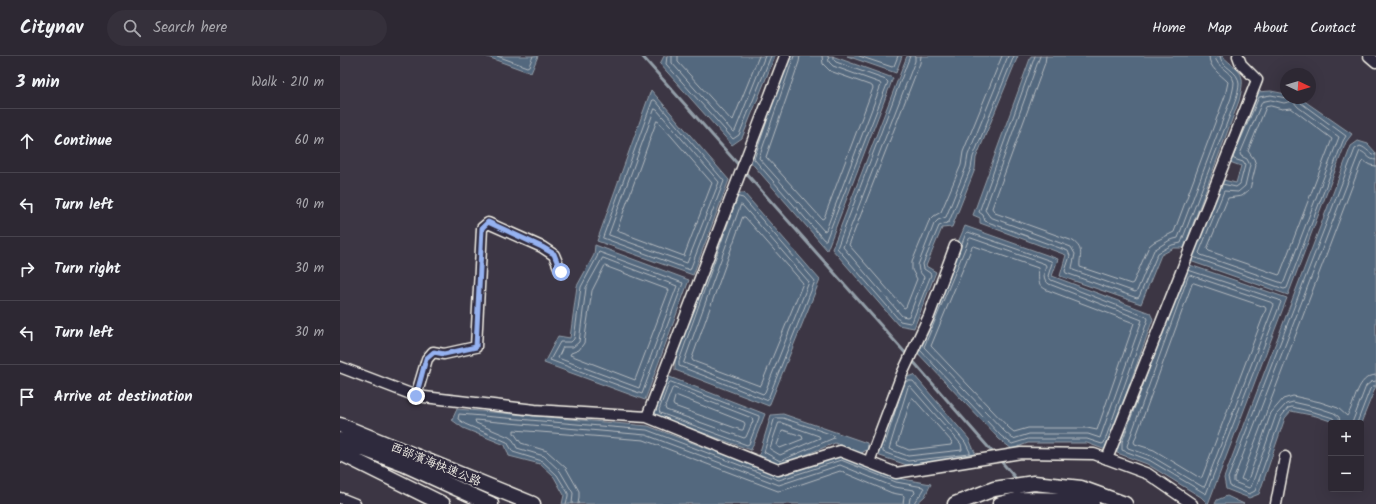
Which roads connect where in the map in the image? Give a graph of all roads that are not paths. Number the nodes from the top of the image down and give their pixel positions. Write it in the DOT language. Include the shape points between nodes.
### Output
graph roads {
  1 [pos="785,56"];
  2 [pos="1238,56"];
  3 [pos="1369,56"];
  4 [pos="1376,62"];
  5 [pos="955,246"];
  6 [pos="561,272"];
  7 [pos="340,367"];
  8 [pos="416,396"];
  9 [pos="647,417"];
  10 [pos="340,425"];
  11 [pos="340,440"];
  12 [pos="340,453"];
  13 [pos="1285,457"];
  14 [pos="1107,458"];
  15 [pos="869,462"];
  16 [pos="340,498"];
  17 [pos="355,504"];
  18 [pos="443,504"];
  19 [pos="491,504"];
  20 [pos="533,504"];
  21 [pos="955,504"];
  22 [pos="1000,504"];
  23 [pos="1092,504"];
  24 [pos="1125,504"];
  25 [pos="1192,504"];
  26 [pos="1276,504"];
  1 -- 9 [label="street"];
  2 -- 14 [label="street" via="1241,64 1257,80"];
  3 -- 4 [label="street"];
  5 -- 15 [label="street"];
  6 -- 8 [label="street" via="554,254 488,222 482,228 476,347 444,354 434,352 426,359"];
  7 -- 8 [label="street"];
  8 -- 9 [label="street" via="535,410"];
  9 -- 15 [label="street" via="778,470 840,451"];
  10 -- 20 [label="highway, 西部濱海快速公路"];
  11 -- 19 [label="highway, 西部濱海快速公路" via="402,464"];
  12 -- 18 [label="highway"];
  13 -- 26 [label="street"];
  14 -- 15 [label="street" via="1094,454 1021,453 896,472"];
  14 -- 25 [label="street" via="1148,474"];
  16 -- 17 [label="street"];
  21 -- 24 [label="highway" via="994,489 1034,483 1081,488"];
  22 -- 23 [label="highway" via="1020,499 1077,500"];
}
